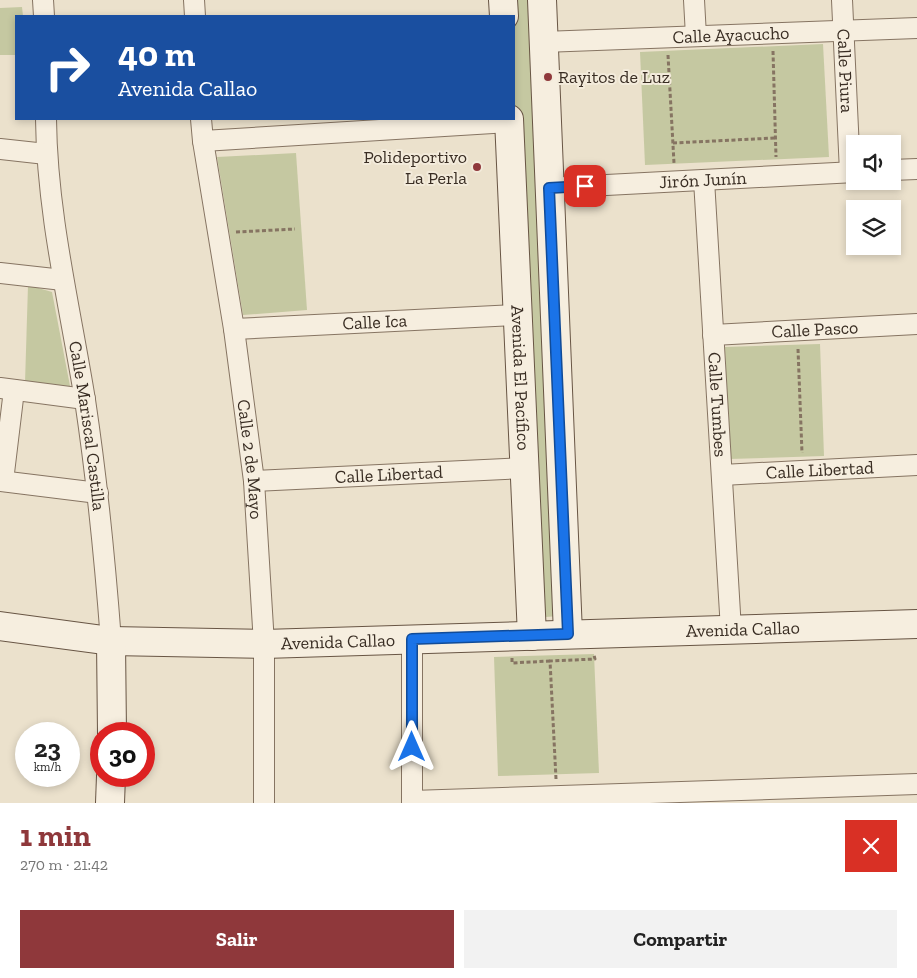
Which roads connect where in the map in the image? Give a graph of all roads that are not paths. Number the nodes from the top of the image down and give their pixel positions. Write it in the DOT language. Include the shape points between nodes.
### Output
graph roads {
  1 [pos="43,0"];
  2 [pos="194,0"];
  3 [pos="503,0"];
  4 [pos="542,0"];
  5 [pos="694,0"];
  6 [pos="842,0"];
  7 [pos="44,15"];
  8 [pos="195,15"];
  9 [pos="504,15"];
  10 [pos="917,28"];
  11 [pos="844,31"];
  12 [pos="696,36"];
  13 [pos="543,42"];
  14 [pos="46,120"];
  15 [pos="201,120"];
  16 [pos="509,120"];
  17 [pos="850,135"];
  18 [pos="203,141"];
  19 [pos="0,149"];
  20 [pos="46,154"];
  21 [pos="917,169"];
  22 [pos="901,170"];
  23 [pos="846,172"];
  24 [pos="704,180"];
  25 [pos="549,188"];
  26 [pos="0,273"];
  27 [pos="63,280"];
  28 [pos="517,315"];
  29 [pos="917,324"];
  30 [pos="234,329"];
  31 [pos="713,335"];
  32 [pos="7,389"];
  33 [pos="85,399"];
  34 [pos="917,465"];
  35 [pos="524,468"];
  36 [pos="722,475"];
  37 [pos="2,481"];
  38 [pos="254,481"];
  39 [pos="98,493"];
  40 [pos="917,624"];
  41 [pos="0,626"];
  42 [pos="731,630"];
  43 [pos="581,634"];
  44 [pos="532,636"];
  45 [pos="412,639"];
  46 [pos="111,641"];
  47 [pos="264,644"];
  48 [pos="112,722"];
  49 [pos="917,784"];
  50 [pos="111,787"];
  51 [pos="412,802"];
  52 [pos="110,803"];
  53 [pos="264,803"];
  1 -- 7 [label="street"];
  2 -- 8 [label="street"];
  3 -- 9 [label="street"];
  4 -- 13 [label="street, Avenida El Pacífico"];
  5 -- 12 [label="street"];
  6 -- 11 [label="street, Calle Piura"];
  10 -- 11 [label="street, Calle Ayacucho"];
  11 -- 12 [label="street, Calle Ayacucho"];
  11 -- 17 [label="street, Calle Piura"];
  12 -- 13 [label="street, Calle Ayacucho"];
  13 -- 25 [label="street, Avenida El Pacífico"];
  14 -- 20 [label="street, Calle Mariscal Castilla"];
  15 -- 18 [label="street, Calle 2 de Mayo"];
  16 -- 18 [label="street"];
  16 -- 28 [label="street, Avenida El Pacífico"];
  18 -- 30 [label="street, Calle 2 de Mayo"];
  19 -- 20 [label="street"];
  20 -- 27 [label="street, Calle Mariscal Castilla"];
  21 -- 22 [label="street"];
  23 -- 24 [label="street, Jirón Junín"];
  24 -- 25 [label="street, Jirón Junín"];
  24 -- 31 [label="street, Calle Tumbes"];
  25 -- 43 [label="street, Avenida El Pacífico"];
  26 -- 27 [label="street"];
  27 -- 33 [label="street, Calle Mariscal Castilla"];
  28 -- 30 [label="street, Calle Ica"];
  28 -- 35 [label="street, Avenida El Pacífico"];
  29 -- 31 [label="street, Calle Pasco"];
  30 -- 38 [label="street, Calle 2 de Mayo"];
  31 -- 36 [label="street, Calle Tumbes"];
  32 -- 33 [label="street"];
  32 -- 37 [label="street"];
  33 -- 39 [label="street, Calle Mariscal Castilla"];
  34 -- 36 [label="street, Calle Libertad"];
  35 -- 38 [label="street, Calle Libertad"];
  35 -- 44 [label="street, Avenida El Pacífico"];
  36 -- 42 [label="street, Calle Tumbes"];
  37 -- 39 [label="street"];
  38 -- 47 [label="street, Calle 2 de Mayo"];
  39 -- 46 [label="street, Calle Mariscal Castilla"];
  40 -- 42 [label="street, Avenida Callao"];
  41 -- 46 [label="street, Avenida Callao"];
  42 -- 43 [label="street, Avenida Callao"];
  43 -- 44 [label="street, Avenida Callao"];
  44 -- 45 [label="street, Avenida Callao"];
  45 -- 47 [label="street, Avenida Callao"];
  45 -- 51 [label="street"];
  46 -- 47 [label="street, Avenida Callao"];
  46 -- 48 [label="street, Calle Mariscal Castilla"];
  47 -- 53 [label="street, Calle 2 de Mayo"];
  49 -- 51 [label="street"];
  50 -- 52 [label="street"];
}
